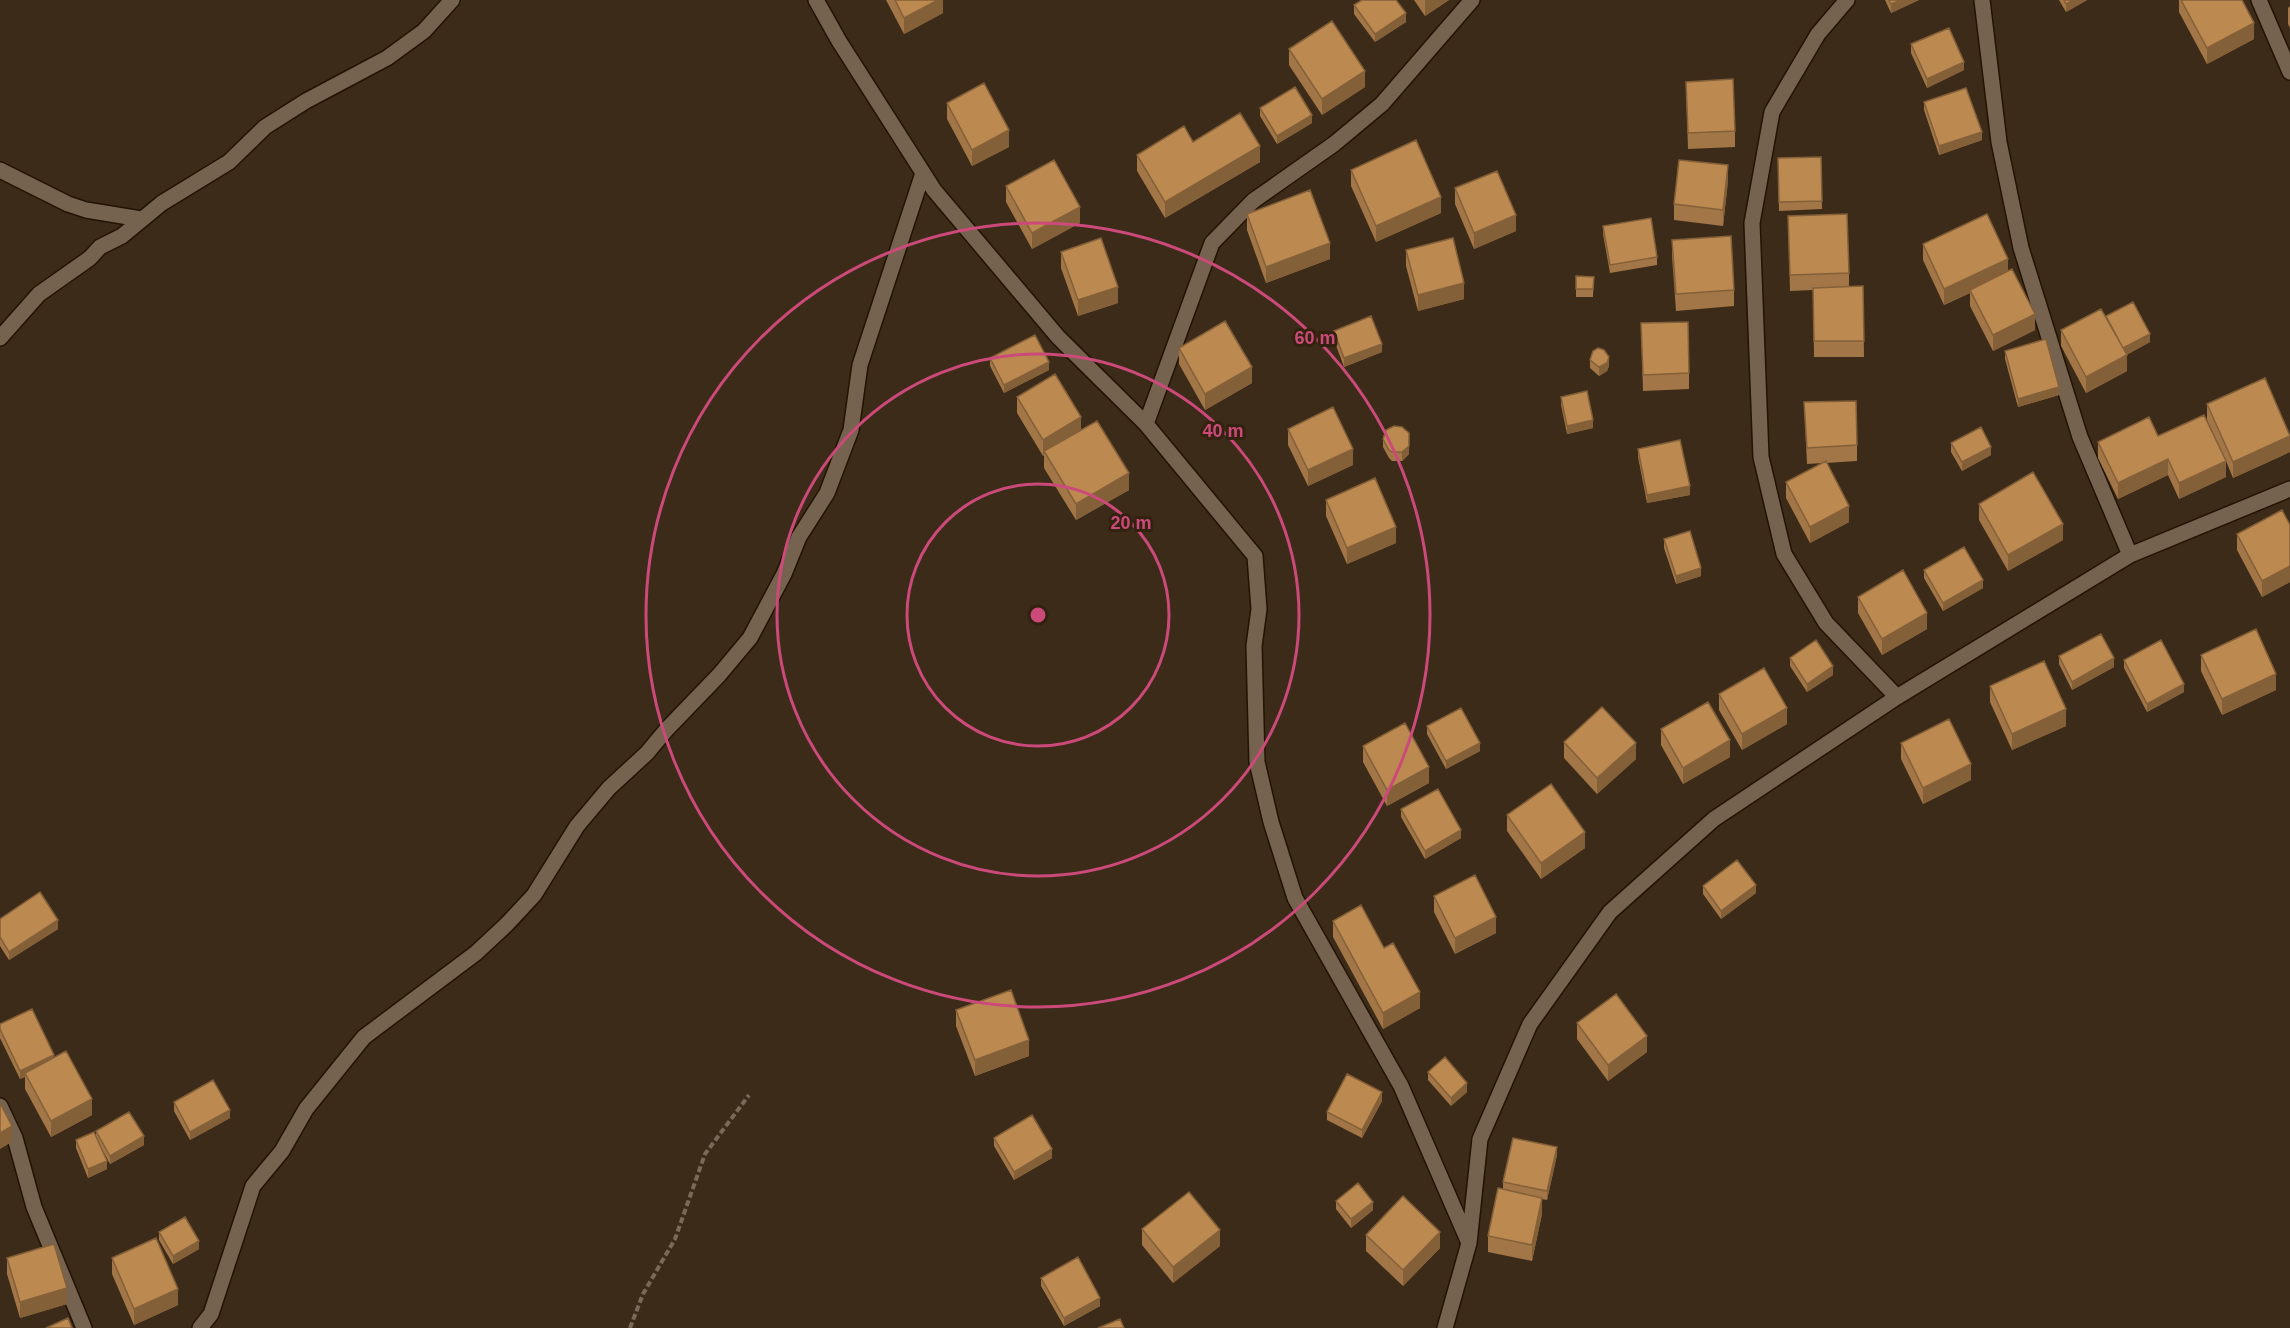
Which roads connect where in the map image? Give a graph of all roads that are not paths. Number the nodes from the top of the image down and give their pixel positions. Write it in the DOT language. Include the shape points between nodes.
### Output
graph roads {
  1 [pos="452,0"];
  2 [pos="816,0"];
  3 [pos="1472,0"];
  4 [pos="1847,0"];
  5 [pos="1982,0"];
  6 [pos="2259,0"];
  7 [pos="2290,72"];
  8 [pos="0,170"];
  9 [pos="923,173"];
  10 [pos="141,219"];
  11 [pos="0,338"];
  12 [pos="1146,424"];
  13 [pos="2290,489"];
  14 [pos="2130,555"];
  15 [pos="1897,697"];
  16 [pos="0,1106"];
  17 [pos="1469,1243"];
  18 [pos="84,1328"];
  19 [pos="200,1328"];
  20 [pos="1445,1328"];
  1 -- 10 [label="street" via="424,31 387,58 265,127 229,162"];
  2 -- 9 [label="street"];
  3 -- 12 [label="street" via="1382,104 1334,144 1253,201 1212,243"];
  4 -- 15 [label="street" via="1818,33 1772,112 1752,223 1761,457 1784,554 1826,623"];
  5 -- 14 [label="street" via="1999,142 2021,248 2080,437"];
  6 -- 7 [label="street"];
  8 -- 10 [label="street" via="68,204"];
  9 -- 12 [label="street" via="1058,337"];
  9 -- 19 [label="street" via="860,365 851,430 827,493 799,537 750,638 647,753 609,788 577,826 534,895 507,924 476,953 364,1037 306,1109 282,1151 253,1186 211,1314"];
  10 -- 11 [label="street" via="39,294"];
  12 -- 17 [label="street" via="1255,556 1259,609 1254,646 1257,762 1271,822 1295,898 1401,1086"];
  13 -- 14 [label="street"];
  14 -- 15 [label="street"];
  15 -- 17 [label="street" via="1714,819 1610,912 1530,1024 1480,1139"];
  16 -- 18 [label="street" via="15,1138 34,1207"];
  17 -- 20 [label="street"];
}
